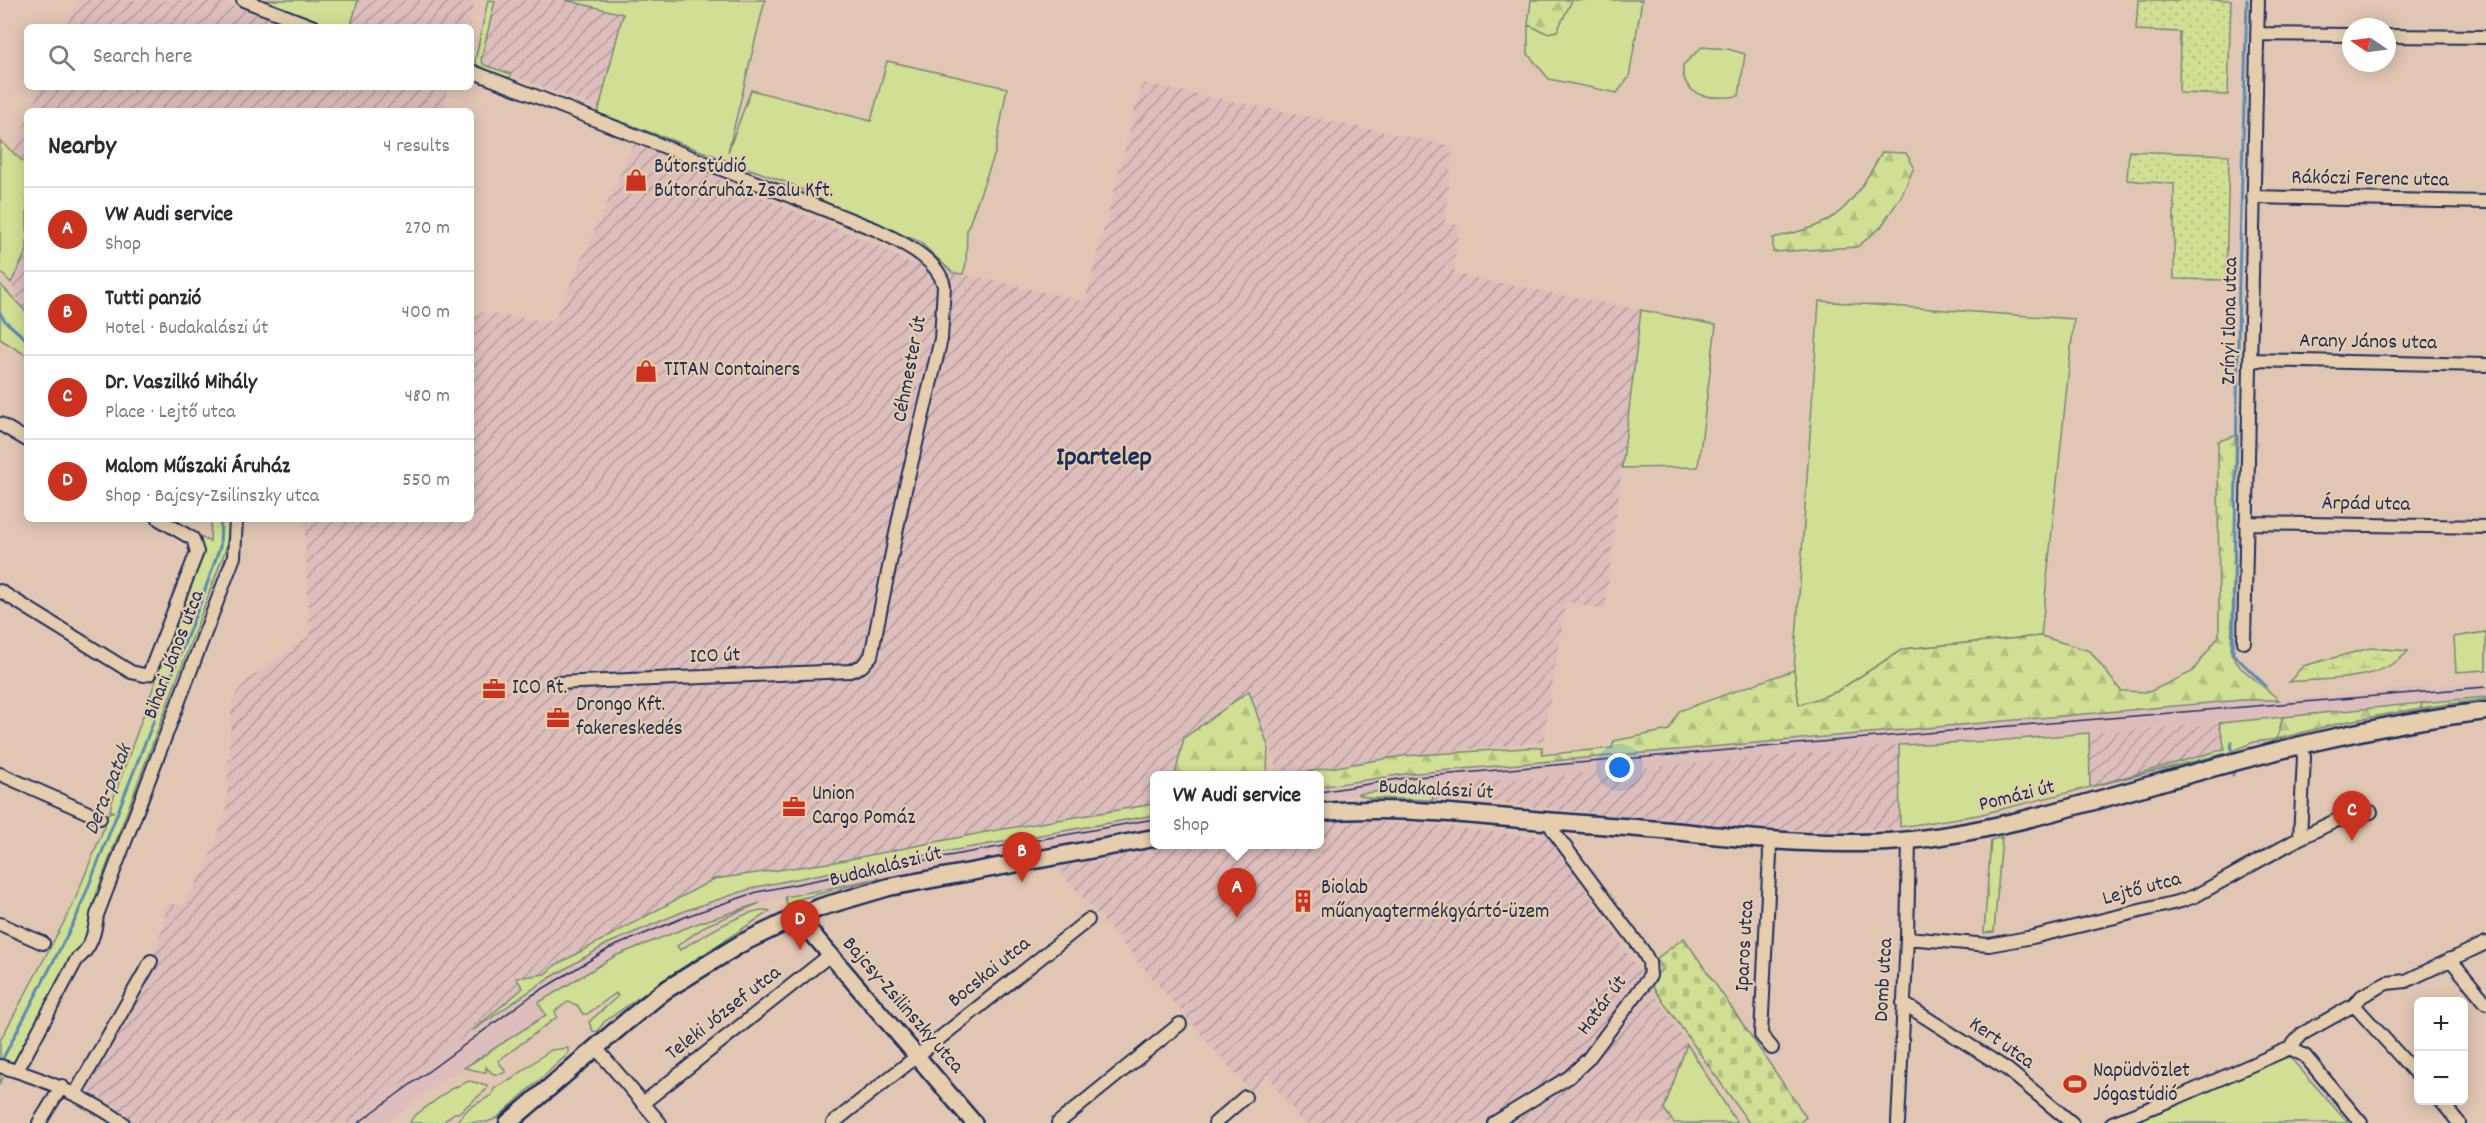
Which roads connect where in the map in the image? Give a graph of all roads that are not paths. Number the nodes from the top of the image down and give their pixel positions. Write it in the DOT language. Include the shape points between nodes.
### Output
graph roads {
  1 [pos="243,0"];
  2 [pos="2258,0"];
  3 [pos="306,24"];
  4 [pos="2257,34"];
  5 [pos="2342,35"];
  6 [pos="2396,36"];
  7 [pos="2486,37"];
  8 [pos="474,72"];
  9 [pos="2253,197"];
  10 [pos="2486,202"];
  11 [pos="2250,360"];
  12 [pos="2486,365"];
  13 [pos="2,429"];
  14 [pos="24,439"];
  15 [pos="164,522"];
  16 [pos="236,522"];
  17 [pos="2246,523"];
  18 [pos="2486,527"];
  19 [pos="0,591"];
  20 [pos="2244,642"];
  21 [pos="870,656"];
  22 [pos="556,684"];
  23 [pos="2486,711"];
  24 [pos="2301,744"];
  25 [pos="0,774"];
  26 [pos="1324,812"];
  27 [pos="2371,812"];
  28 [pos="100,818"];
  29 [pos="1549,822"];
  30 [pos="2300,838"];
  31 [pos="1150,839"];
  32 [pos="1909,840"];
  33 [pos="1769,842"];
  34 [pos="798,917"];
  35 [pos="1088,920"];
  36 [pos="0,924"];
  37 [pos="1907,938"];
  38 [pos="43,943"];
  39 [pos="2486,943"];
  40 [pos="830,955"];
  41 [pos="2450,959"];
  42 [pos="151,961"];
  43 [pos="1904,1003"];
  44 [pos="2486,1003"];
  45 [pos="2354,1005"];
  46 [pos="1180,1024"];
  47 [pos="596,1048"];
  48 [pos="1772,1048"];
  49 [pos="2290,1048"];
  50 [pos="917,1057"];
  51 [pos="2,1066"];
  52 [pos="17,1071"];
  53 [pos="2414,1072"];
  54 [pos="62,1086"];
  55 [pos="75,1094"];
  56 [pos="1245,1097"];
  57 [pos="643,1102"];
  58 [pos="2443,1105"];
  59 [pos="39,1123"];
  60 [pos="123,1123"];
  61 [pos="508,1123"];
  62 [pos="660,1123"];
  63 [pos="833,1123"];
  64 [pos="974,1123"];
  65 [pos="1058,1123"];
  66 [pos="1215,1123"];
  67 [pos="1494,1123"];
  68 [pos="1898,1123"];
  69 [pos="2072,1123"];
  70 [pos="2112,1123"];
  71 [pos="2361,1123"];
  72 [pos="2459,1123"];
  1 -- 3 [label="street"];
  2 -- 4 [label="street, Zrínyi Ilona utca"];
  4 -- 5 [label="street"];
  4 -- 9 [label="street, Zrínyi Ilona utca"];
  6 -- 7 [label="street"];
  8 -- 21 [label="street, Céhmester út" via="877,230 922,254 943,280 941,339"];
  9 -- 10 [label="street, Rákóczi Ferenc utca"];
  9 -- 11 [label="street, Zrínyi Ilona utca"];
  11 -- 12 [label="street, Arany János utca"];
  11 -- 17 [label="street, Zrínyi Ilona utca"];
  13 -- 14 [label="street"];
  15 -- 19 [label="street" via="193,539 197,552 149,674 131,672"];
  16 -- 52 [label="street, Bihari János utca" via="234,557 97,915 94,933 84,953 76,959"];
  17 -- 18 [label="street, Árpád utca"];
  17 -- 20 [label="street, Zrínyi Ilona utca"];
  21 -- 22 [label="street, ICO út" via="862,666 850,671"];
  23 -- 24 [label="main road, Pomázi út" via="2422,718"];
  24 -- 30 [label="street" via="2304,757"];
  24 -- 32 [label="main road, Pomázi út" via="2005,824"];
  25 -- 28 [label="street"];
  26 -- 29 [label="main road, Budakalászi út" via="1418,810"];
  27 -- 30 [label="street, Lejtő utca" via="2335,821"];
  29 -- 33 [label="main road, Pomázi út"];
  29 -- 67 [label="street, Határ út" via="1643,951 1650,976 1582,1065"];
  30 -- 37 [label="street, Lejtő utca" via="2181,901 1989,945"];
  31 -- 34 [label="main road, Budakalászi út" via="889,887"];
  32 -- 33 [label="main road, Pomázi út" via="1843,844"];
  32 -- 37 [label="street, Domb utca"];
  33 -- 48 [label="street, Iparos utca" via="1761,1035"];
  34 -- 40 [label="street, Bajcsy-Zsilinszky utca"];
  34 -- 47 [label="main road, Budakalászi út" via="742,943 675,984"];
  35 -- 50 [label="street, Bocskai utca"];
  36 -- 38 [label="street"];
  37 -- 43 [label="street, Domb utca"];
  39 -- 41 [label="street"];
  40 -- 50 [label="street, Bajcsy-Zsilinszky utca"];
  40 -- 57 [label="street, Teleki József utca"];
  41 -- 44 [label="street"];
  41 -- 45 [label="street" via="2406,981 2387,983 2362,996"];
  42 -- 55 [label="street"];
  43 -- 68 [label="street, Domb utca"];
  43 -- 69 [label="street, Kert utca" via="2008,1070"];
  45 -- 49 [label="street" via="2302,1034"];
  45 -- 53 [label="street"];
  46 -- 65 [label="street"];
  47 -- 57 [label="street"];
  47 -- 61 [label="main road, Budakalászi út"];
  49 -- 70 [label="street"];
  49 -- 71 [label="street" via="2305,1056"];
  50 -- 63 [label="street, Bocskai utca"];
  50 -- 64 [label="street, Bajcsy-Zsilinszky utca"];
  51 -- 52 [label="street"];
  52 -- 54 [label="street"];
  54 -- 55 [label="street"];
  54 -- 59 [label="street"];
  55 -- 60 [label="street"];
  56 -- 66 [label="street"];
  57 -- 62 [label="street"];
  58 -- 72 [label="street"];
}
